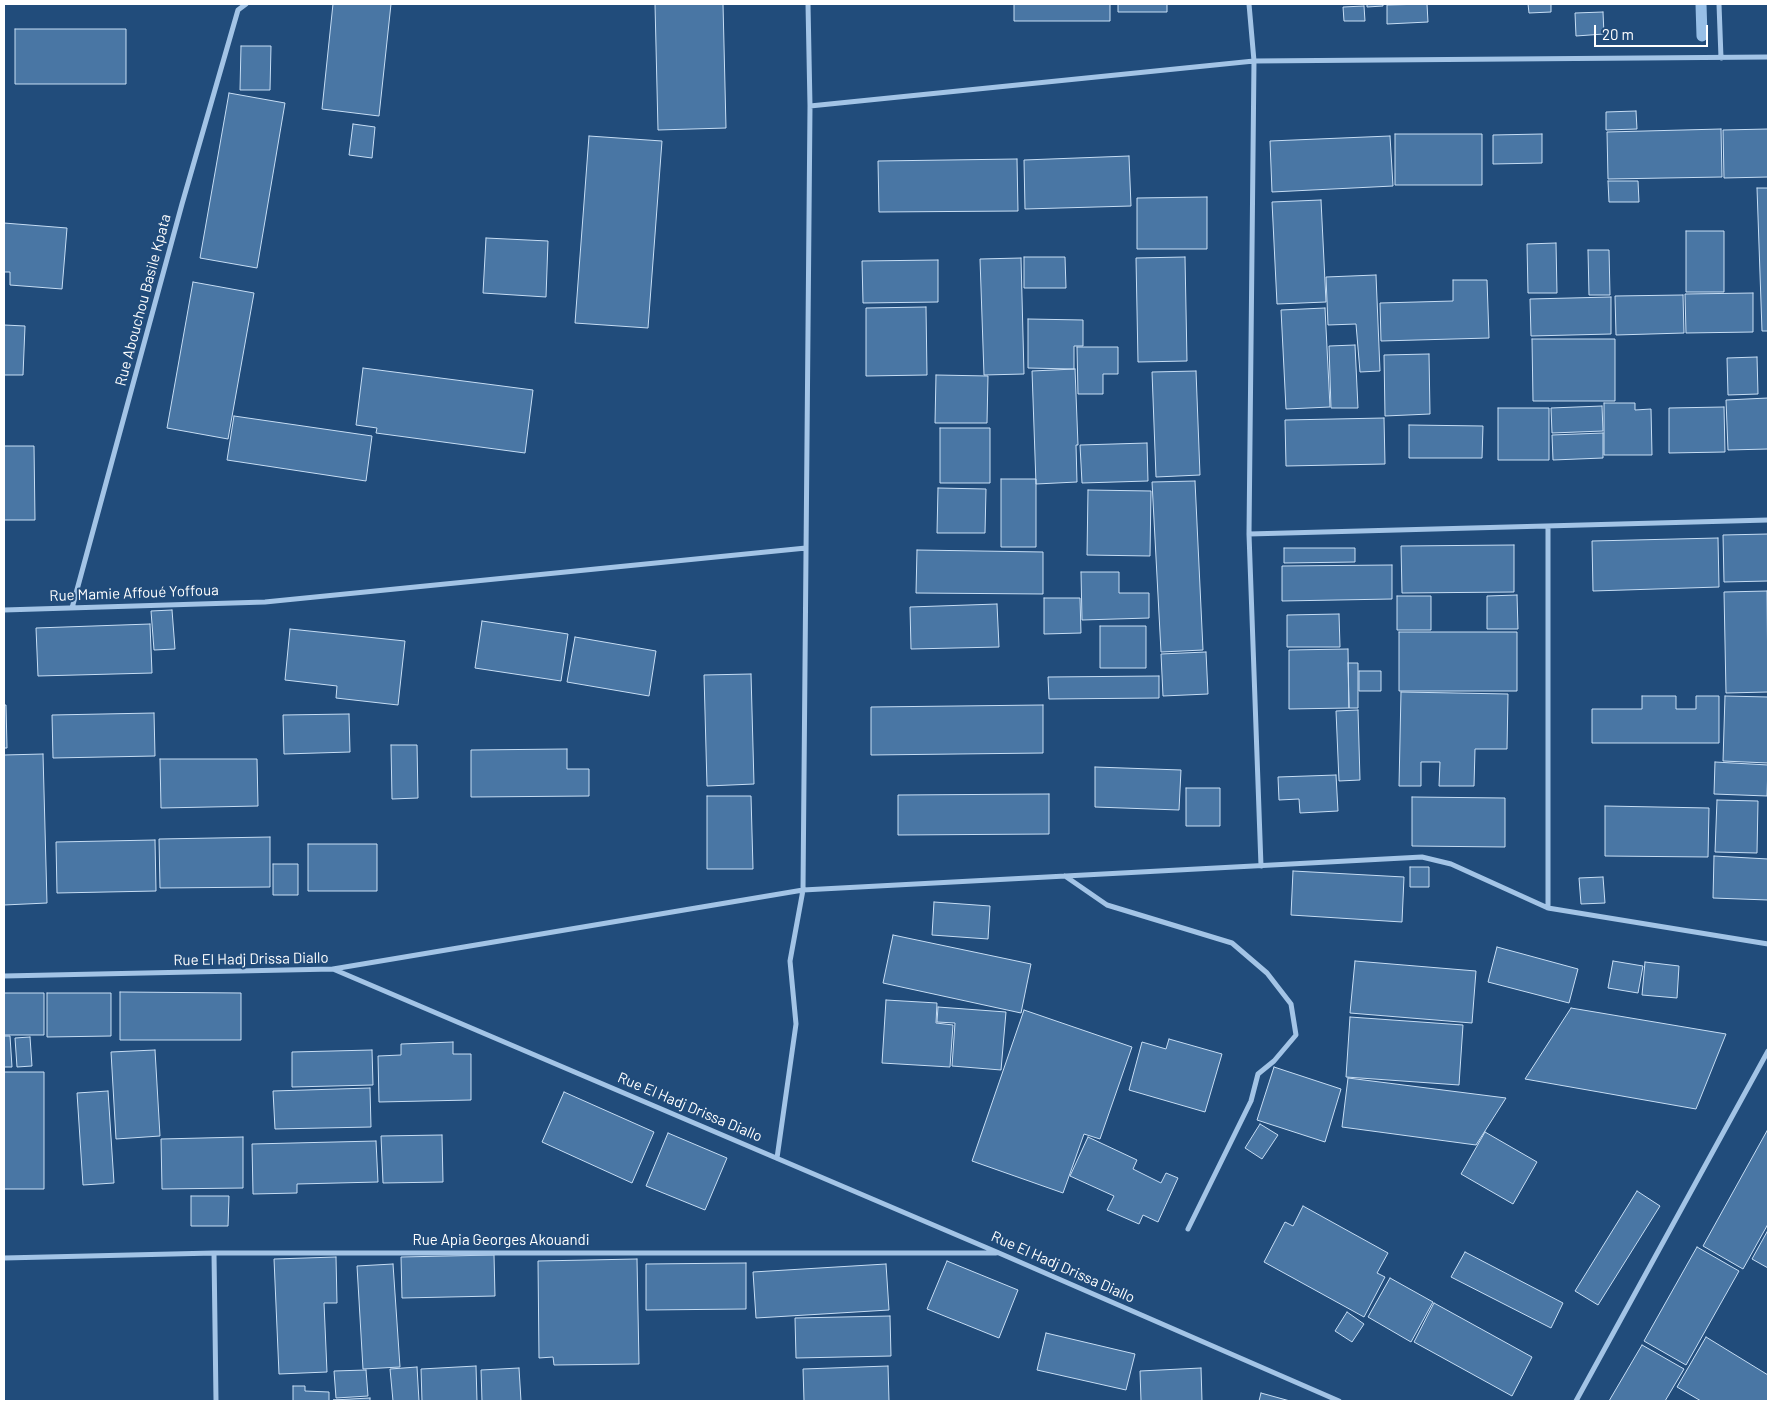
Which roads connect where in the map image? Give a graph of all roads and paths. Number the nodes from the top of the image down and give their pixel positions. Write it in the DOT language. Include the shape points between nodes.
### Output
graph roads {
  1 [pos="246,4"];
  2 [pos="808,4"];
  3 [pos="1249,4"];
  4 [pos="1719,4"];
  5 [pos="1768,57"];
  6 [pos="1721,58"];
  7 [pos="1254,61"];
  8 [pos="810,106"];
  9 [pos="1768,520"];
  10 [pos="1548,526"];
  11 [pos="1249,534"];
  12 [pos="806,548"];
  13 [pos="72,608"];
  14 [pos="4,610"];
  15 [pos="1261,866"];
  16 [pos="1065,876"];
  17 [pos="803,890"];
  18 [pos="1548,908"];
  19 [pos="1768,944"];
  20 [pos="333,969"];
  21 [pos="4,976"];
  22 [pos="1768,1051"];
  23 [pos="777,1158"];
  24 [pos="1188,1229"];
  25 [pos="214,1252"];
  26 [pos="999,1252"];
  27 [pos="4,1258"];
  28 [pos="216,1401"];
  29 [pos="1339,1401"];
  30 [pos="1576,1401"];
  1 -- 13 [label="street, Rue Abouchou Basile Kpata" via="238,10"];
  2 -- 8 [label="street"];
  3 -- 7 [label="street"];
  4 -- 6 [label="street"];
  5 -- 6 [label="street"];
  6 -- 7 [label="street"];
  7 -- 8 [label="street"];
  7 -- 11 [label="street"];
  8 -- 12 [label="street"];
  9 -- 10 [label="street"];
  10 -- 11 [label="street"];
  10 -- 18 [label="street"];
  11 -- 15 [label="street"];
  12 -- 13 [label="street, Rue Mamie Affoué Yoffoua" via="265,602"];
  12 -- 17 [label="street"];
  13 -- 14 [label="street, Rue Mamie Affoué Yoffoua"];
  15 -- 16 [label="street"];
  15 -- 18 [label="street" via="1422,857 1451,864"];
  16 -- 17 [label="street"];
  16 -- 24 [label="street" via="1107,905 1232,943 1267,973 1291,1004 1296,1035 1258,1074 1251,1101"];
  17 -- 20 [label="street"];
  17 -- 23 [label="street" via="790,961 796,1024"];
  18 -- 19 [label="street"];
  20 -- 21 [label="street, Rue El Hadj Drissa Diallo"];
  20 -- 23 [label="street, Rue El Hadj Drissa Diallo"];
  22 -- 30 [label="street"];
  23 -- 26 [label="street, Rue El Hadj Drissa Diallo"];
  25 -- 26 [label="street, Rue Apia Georges Akouandi"];
  25 -- 27 [label="street, Rue Apia Georges Akouandi"];
  25 -- 28 [label="street"];
  26 -- 29 [label="street, Rue El Hadj Drissa Diallo"];
}
